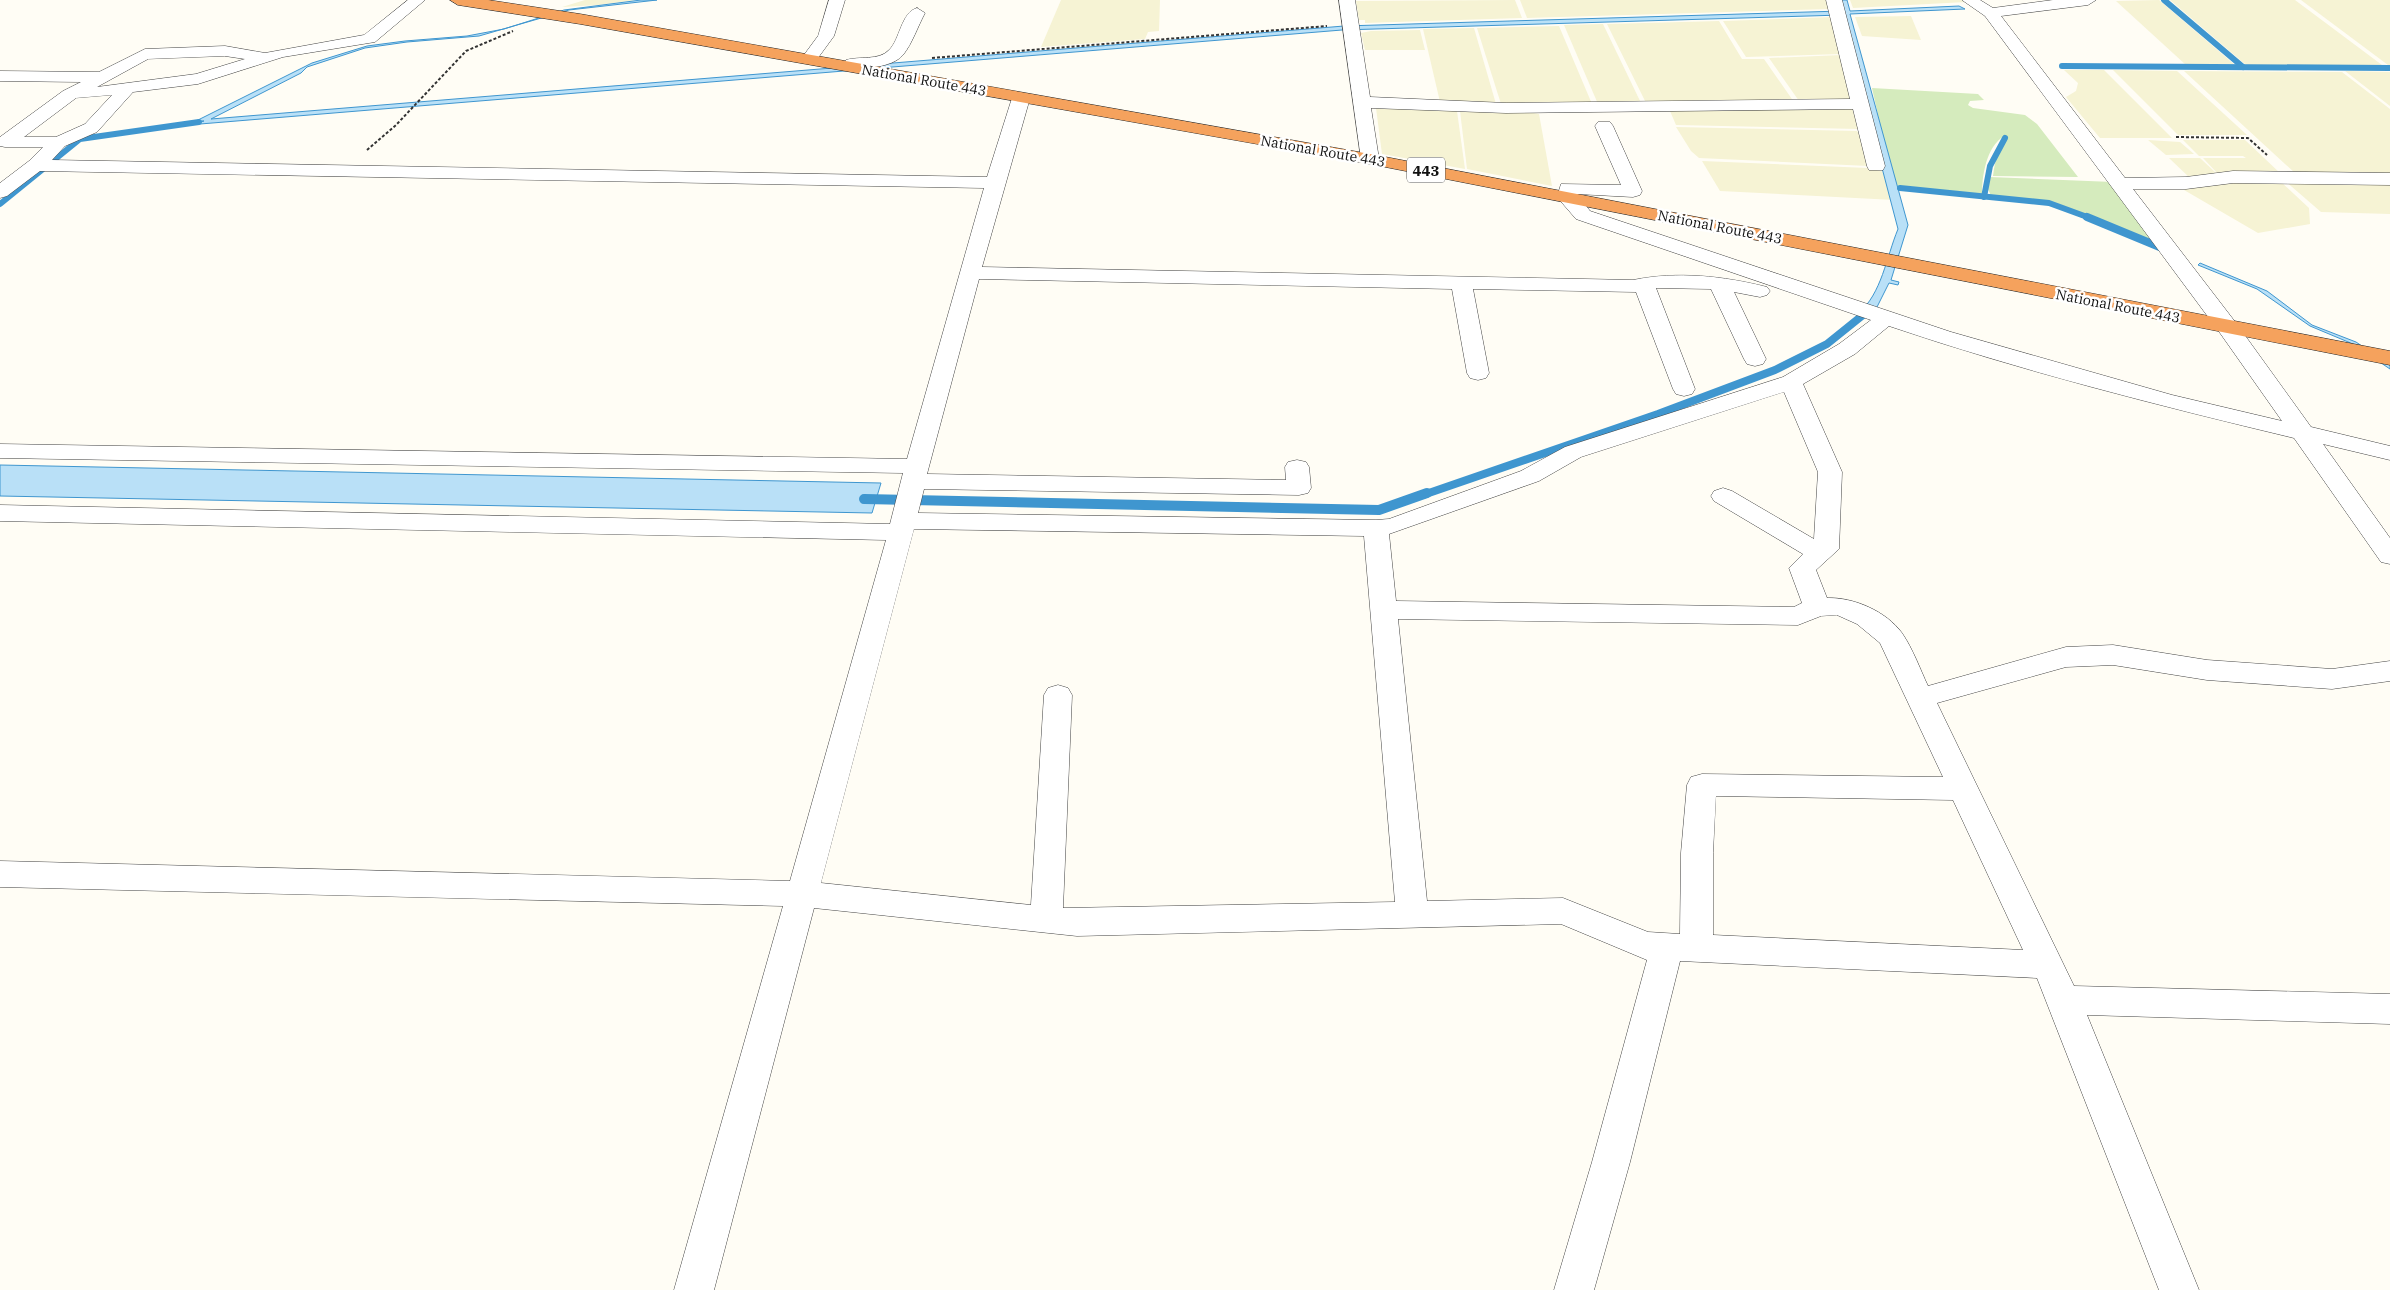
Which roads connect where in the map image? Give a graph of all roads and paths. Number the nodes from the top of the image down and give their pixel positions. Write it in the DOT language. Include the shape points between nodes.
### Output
graph roads {
  1 [pos="417,0"];
  2 [pos="458,0"];
  3 [pos="837,0"];
  4 [pos="1347,0"];
  5 [pos="1834,0"];
  6 [pos="1970,0"];
  7 [pos="2088,0"];
  8 [pos="917,13"];
  9 [pos="1990,13"];
  10 [pos="564,16"];
  11 [pos="1350,24"];
  12 [pos="863,44"];
  13 [pos="263,57"];
  14 [pos="809,60"];
  15 [pos="879,61"];
  16 [pos="851,65"];
  17 [pos="0,76"];
  18 [pos="100,78"];
  19 [pos="126,90"];
  20 [pos="69,95"];
  21 [pos="1021,98"];
  22 [pos="1362,102"];
  23 [pos="1860,104"];
  24 [pos="1604,126"];
  25 [pos="2176,137"];
  26 [pos="60,142"];
  27 [pos="1370,160"];
  28 [pos="36,164"];
  29 [pos="1876,166"];
  30 [pos="346,171"];
  31 [pos="2292,178"];
  32 [pos="2390,179"];
  33 [pos="995,183"];
  34 [pos="2120,184"];
  35 [pos="0,192"];
  36 [pos="1567,197"];
  37 [pos="971,273"];
  38 [pos="1460,282"];
  39 [pos="1719,283"];
  40 [pos="1644,284"];
  41 [pos="1822,296"];
  42 [pos="1887,317"];
  43 [pos="2228,328"];
  44 [pos="2390,358"];
  45 [pos="1755,359"];
  46 [pos="1478,373"];
  47 [pos="1791,382"];
  48 [pos="1684,389"];
  49 [pos="2301,431"];
  50 [pos="0,451"];
  51 [pos="2390,453"];
  52 [pos="1297,467"];
  53 [pos="915,474"];
  54 [pos="1723,496"];
  55 [pos="0,513"];
  56 [pos="902,526"];
  57 [pos="1376,528"];
  58 [pos="1819,553"];
  59 [pos="2390,556"];
  60 [pos="1817,607"];
  61 [pos="1384,610"];
  62 [pos="2390,671"];
  63 [pos="1058,695"];
  64 [pos="1920,698"];
  65 [pos="1963,789"];
  66 [pos="0,874"];
  67 [pos="800,894"];
  68 [pos="1412,915"];
  69 [pos="1046,920"];
  70 [pos="1681,948"];
  71 [pos="2047,965"];
  72 [pos="2064,1000"];
  73 [pos="2390,1009"];
  74 [pos="694,1290"];
  75 [pos="1574,1290"];
  76 [pos="2179,1290"];
  1 -- 13 [label="street" via="368,40"];
  2 -- 10 [label="highway, National Route 443 / 443"];
  3 -- 14 [label="street" via="826,36"];
  4 -- 11 [label="street"];
  5 -- 23 [label="street"];
  6 -- 9 [label="street"];
  7 -- 9 [label="street"];
  8 -- 15 [label="street" via="896,53"];
  9 -- 34 [label="street"];
  10 -- 14 [label="highway, National Route 443 / 443"];
  10 -- 30 [label="path" via="503,34 466,51 396,125"];
  11 -- 15 [label="path"];
  11 -- 22 [label="street"];
  12 -- 16 [label="street"];
  13 -- 18 [label="street" via="226,51 158,52 136,58"];
  13 -- 19 [label="street" via="198,78"];
  14 -- 16 [label="highway, National Route 443 / 443"];
  15 -- 16 [label="street"];
  16 -- 21 [label="highway, National Route 443 / 443"];
  17 -- 18 [label="street"];
  18 -- 20 [label="street"];
  19 -- 20 [label="street"];
  19 -- 26 [label="street" via="91,128"];
  20 -- 26 [label="street" via="5,142"];
  21 -- 27 [label="highway, National Route 443 / 443"];
  21 -- 33 [label="street"];
  22 -- 23 [label="street" via="1506,108"];
  22 -- 27 [label="street"];
  23 -- 29 [label="street"];
  24 -- 36 [label="street" via="1633,191 1568,188"];
  25 -- 31 [label="path" via="2248,138"];
  26 -- 28 [label="street"];
  27 -- 36 [label="highway, National Route 443 / 443"];
  28 -- 30 [label="street"];
  28 -- 35 [label="street"];
  30 -- 33 [label="street"];
  31 -- 32 [label="street"];
  31 -- 34 [label="street"];
  33 -- 37 [label="street"];
  34 -- 43 [label="street"];
  36 -- 41 [label="street" via="1583,214"];
  36 -- 43 [label="highway, National Route 443 / 443"];
  37 -- 38 [label="street"];
  37 -- 53 [label="street"];
  38 -- 40 [label="street"];
  38 -- 46 [label="street"];
  39 -- 40 [label="street" via="1655,281"];
  39 -- 41 [label="street" via="1806,302"];
  39 -- 45 [label="street"];
  40 -- 48 [label="street"];
  41 -- 42 [label="street"];
  42 -- 47 [label="street" via="1847,349"];
  42 -- 49 [label="street" via="2064,373"];
  43 -- 44 [label="highway, National Route 443 / 443"];
  43 -- 49 [label="street"];
  47 -- 57 [label="street" via="1573,452 1530,476 1393,526"];
  47 -- 58 [label="street" via="1830,472 1826,549"];
  49 -- 51 [label="street"];
  49 -- 59 [label="street"];
  50 -- 53 [label="street"];
  52 -- 53 [label="street" via="1299,488"];
  53 -- 56 [label="street"];
  54 -- 58 [label="street"];
  55 -- 56 [label="street"];
  56 -- 57 [label="street"];
  56 -- 67 [label="street"];
  57 -- 61 [label="street"];
  58 -- 60 [label="street" via="1802,568"];
  60 -- 61 [label="street" via="1798,616"];
  60 -- 64 [label="street" via="1841,606 1867,618 1891,638"];
  61 -- 68 [label="street"];
  62 -- 64 [label="street" via="2332,680 2207,670 2113,655 2066,657"];
  63 -- 69 [label="street"];
  64 -- 65 [label="street"];
  65 -- 70 [label="street" via="1702,785 1697,853"];
  65 -- 71 [label="street"];
  66 -- 67 [label="street"];
  67 -- 69 [label="street"];
  67 -- 74 [label="street"];
  68 -- 69 [label="street" via="1076,923"];
  68 -- 70 [label="street" via="1563,911 1646,946"];
  70 -- 71 [label="street"];
  70 -- 75 [label="street" via="1611,1162"];
  71 -- 72 [label="street"];
  72 -- 73 [label="street"];
  72 -- 76 [label="street"];
}
